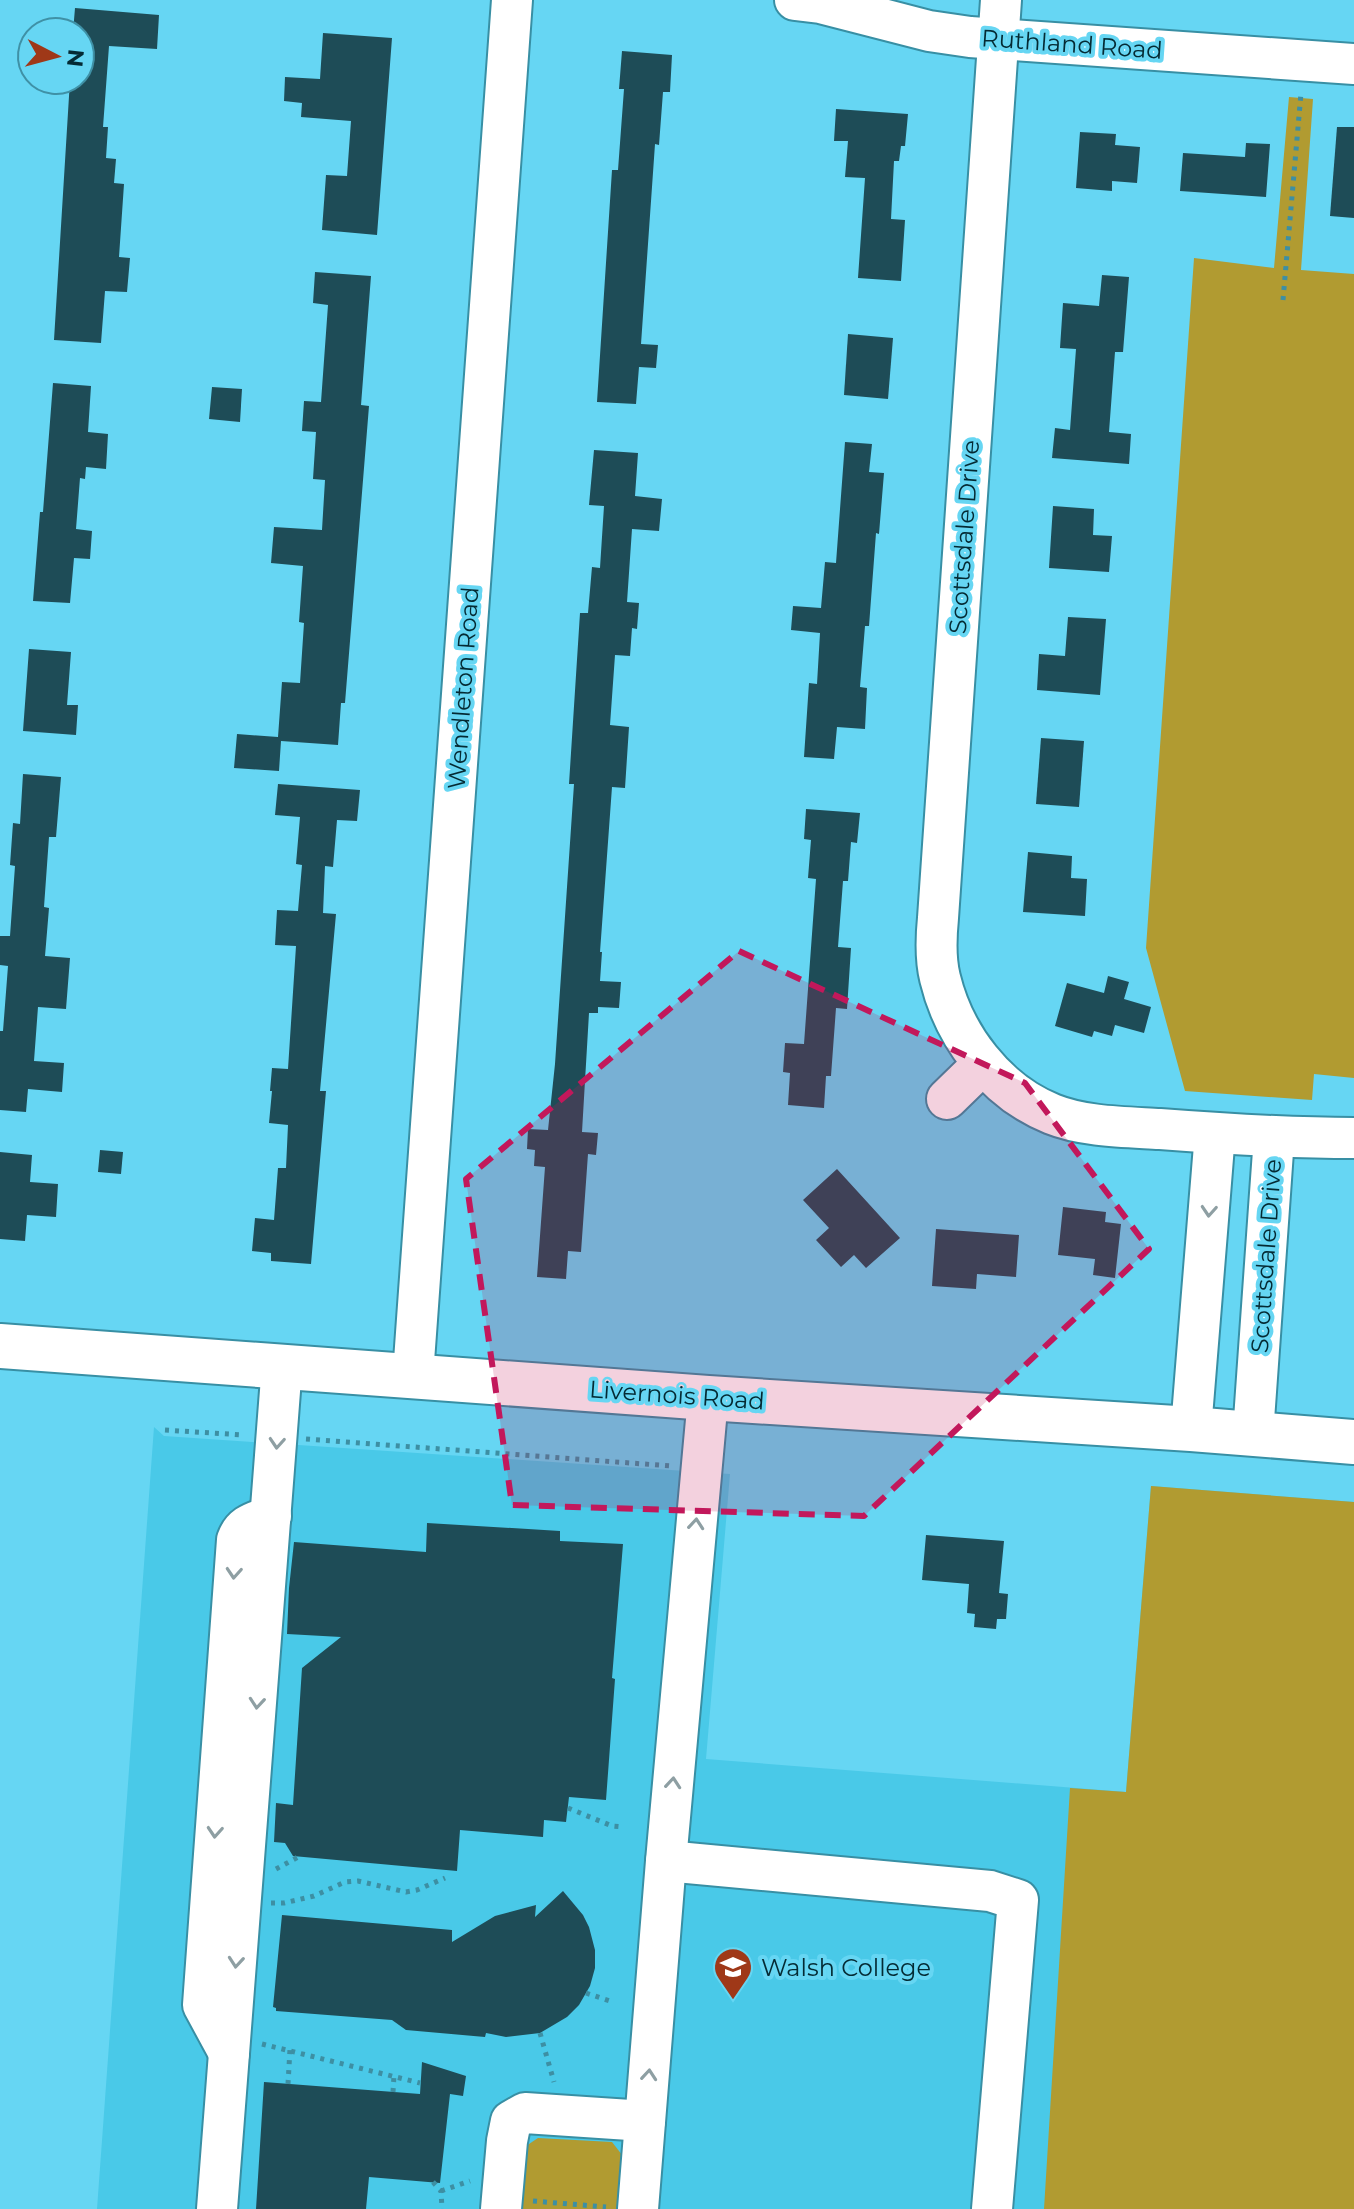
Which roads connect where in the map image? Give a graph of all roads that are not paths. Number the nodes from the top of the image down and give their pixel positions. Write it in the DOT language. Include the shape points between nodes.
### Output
graph roads {
  1 [pos="512,0"];
  2 [pos="795,0"];
  3 [pos="1001,0"];
  4 [pos="998,39"];
  5 [pos="1354,64"];
  6 [pos="983,1064"];
  7 [pos="947,1099"];
  8 [pos="1215,1133"];
  9 [pos="1274,1137"];
  10 [pos="1354,1138"];
  11 [pos="0,1346"];
  12 [pos="282,1365"];
  13 [pos="413,1375"];
  14 [pos="708,1398"];
  15 [pos="1191,1429"];
  16 [pos="1253,1434"];
  17 [pos="1354,1442"];
  18 [pos="666,1861"];
  19 [pos="645,2121"];
  20 [pos="528,2205"];
  21 [pos="625,2208"];
  22 [pos="217,2209"];
  23 [pos="992,2209"];
  1 -- 13 [label="street, Wendleton Road"];
  2 -- 4 [label="street, Ruthland Road" via="929,31"];
  3 -- 4 [label="street, Scottsdale Drive"];
  4 -- 5 [label="street, Ruthland Road"];
  4 -- 6 [label="street, Scottsdale Drive" via="936,947 949,1006"];
  6 -- 7 [label="street"];
  6 -- 8 [label="street, Scottsdale Drive" via="1023,1099 1053,1115"];
  8 -- 9 [label="street, Scottsdale Drive"];
  8 -- 15 [label="street, one-way"];
  9 -- 10 [label="street"];
  9 -- 16 [label="street, Scottsdale Drive"];
  11 -- 12 [label="main road, Livernois Road"];
  12 -- 13 [label="main road, Livernois Road"];
  12 -- 22 [label="street, one-way" via="241,2048"];
  13 -- 14 [label="main road, Livernois Road"];
  14 -- 15 [label="main road, Livernois Road"];
  18 -- 14 [label="street, one-way"];
  15 -- 16 [label="main road, Livernois Road"];
  16 -- 17 [label="main road, Livernois Road"];
  19 -- 18 [label="street, one-way"];
  18 -- 23 [label="street" via="990,1891 1018,1900"];
  19 -- 20 [label="street" via="525,2113 511,2121 507,2141"];
  19 -- 21 [label="street"];
}
